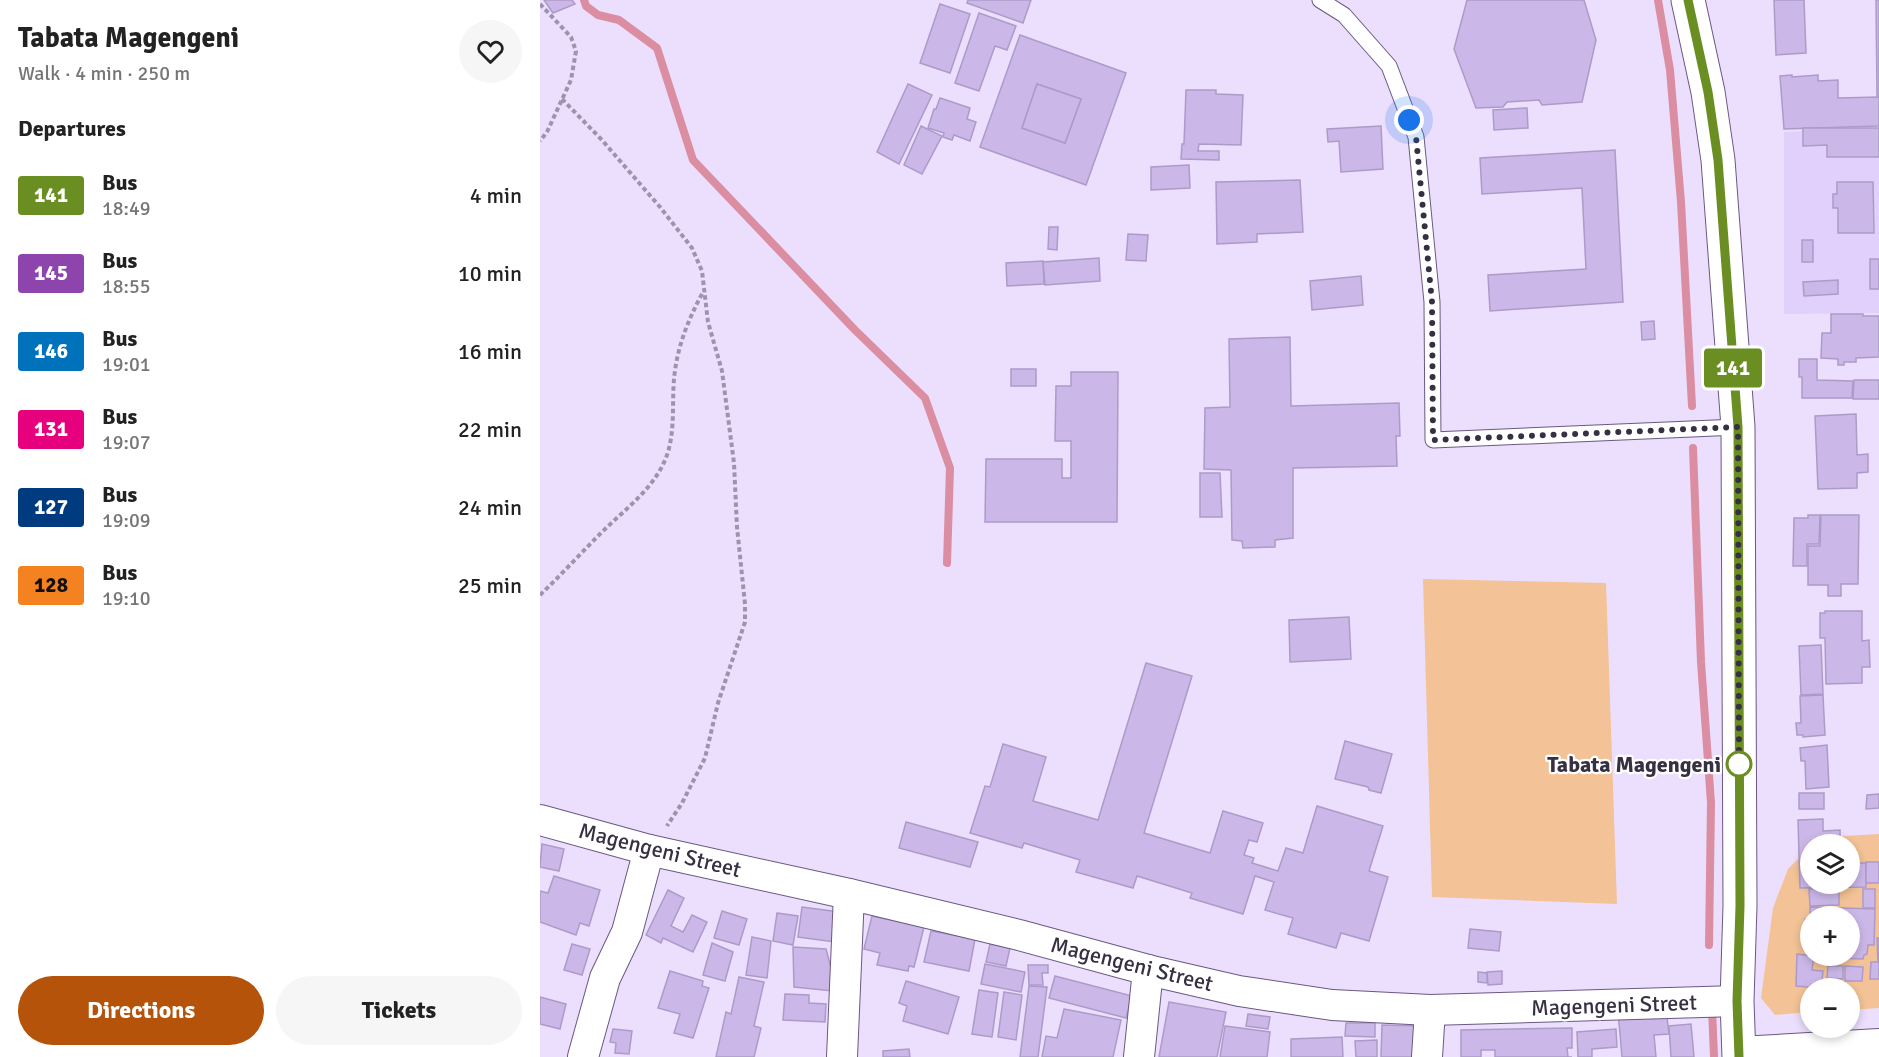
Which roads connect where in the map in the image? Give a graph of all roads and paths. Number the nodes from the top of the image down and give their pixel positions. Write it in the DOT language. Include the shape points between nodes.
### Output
graph roads {
  1 [pos="1320,0"];
  2 [pos="1688,0"];
  3 [pos="540,4"];
  4 [pos="562,99"];
  5 [pos="540,141"];
  6 [pos="704,291"];
  7 [pos="1738,427"];
  8 [pos="540,595"];
  9 [pos="540,820"];
  10 [pos="649,850"];
  11 [pos="849,894"];
  12 [pos="1148,970"];
  13 [pos="1737,1001"];
  14 [pos="1430,1010"];
  15 [pos="1879,1044"];
  16 [pos="1739,1055"];
  17 [pos="583,1057"];
  18 [pos="842,1057"];
  19 [pos="1139,1057"];
  20 [pos="1427,1057"];
  1 -- 7 [label="lane" via="1344,15 1389,66 1416,137 1432,302 1433,440"];
  2 -- 7 [label="main road" via="1718,160"];
  3 -- 4 [label="path" via="571,37 576,51 571,81"];
  4 -- 5 [label="path"];
  4 -- 6 [label="path" via="673,222 692,248 702,271"];
  6 -- 8 [label="path" via="681,342 668,452 655,479"];
  6 -- 10 [label="path" via="722,371 734,463 745,622 718,703 705,758 682,803"];
  7 -- 13 [label="main road"];
  9 -- 10 [label="street, Magengeni Street"];
  10 -- 11 [label="street, Magengeni Street"];
  10 -- 17 [label="street" via="627,932 605,978"];
  11 -- 12 [label="street, Magengeni Street" via="1019,934"];
  11 -- 18 [label="street"];
  12 -- 14 [label="street, Magengeni Street" via="1239,991 1332,1005"];
  12 -- 19 [label="street"];
  13 -- 14 [label="street, Magengeni Street"];
  13 -- 16 [label="main road"];
  14 -- 20 [label="street"];
  15 -- 16 [label="street"];
}
